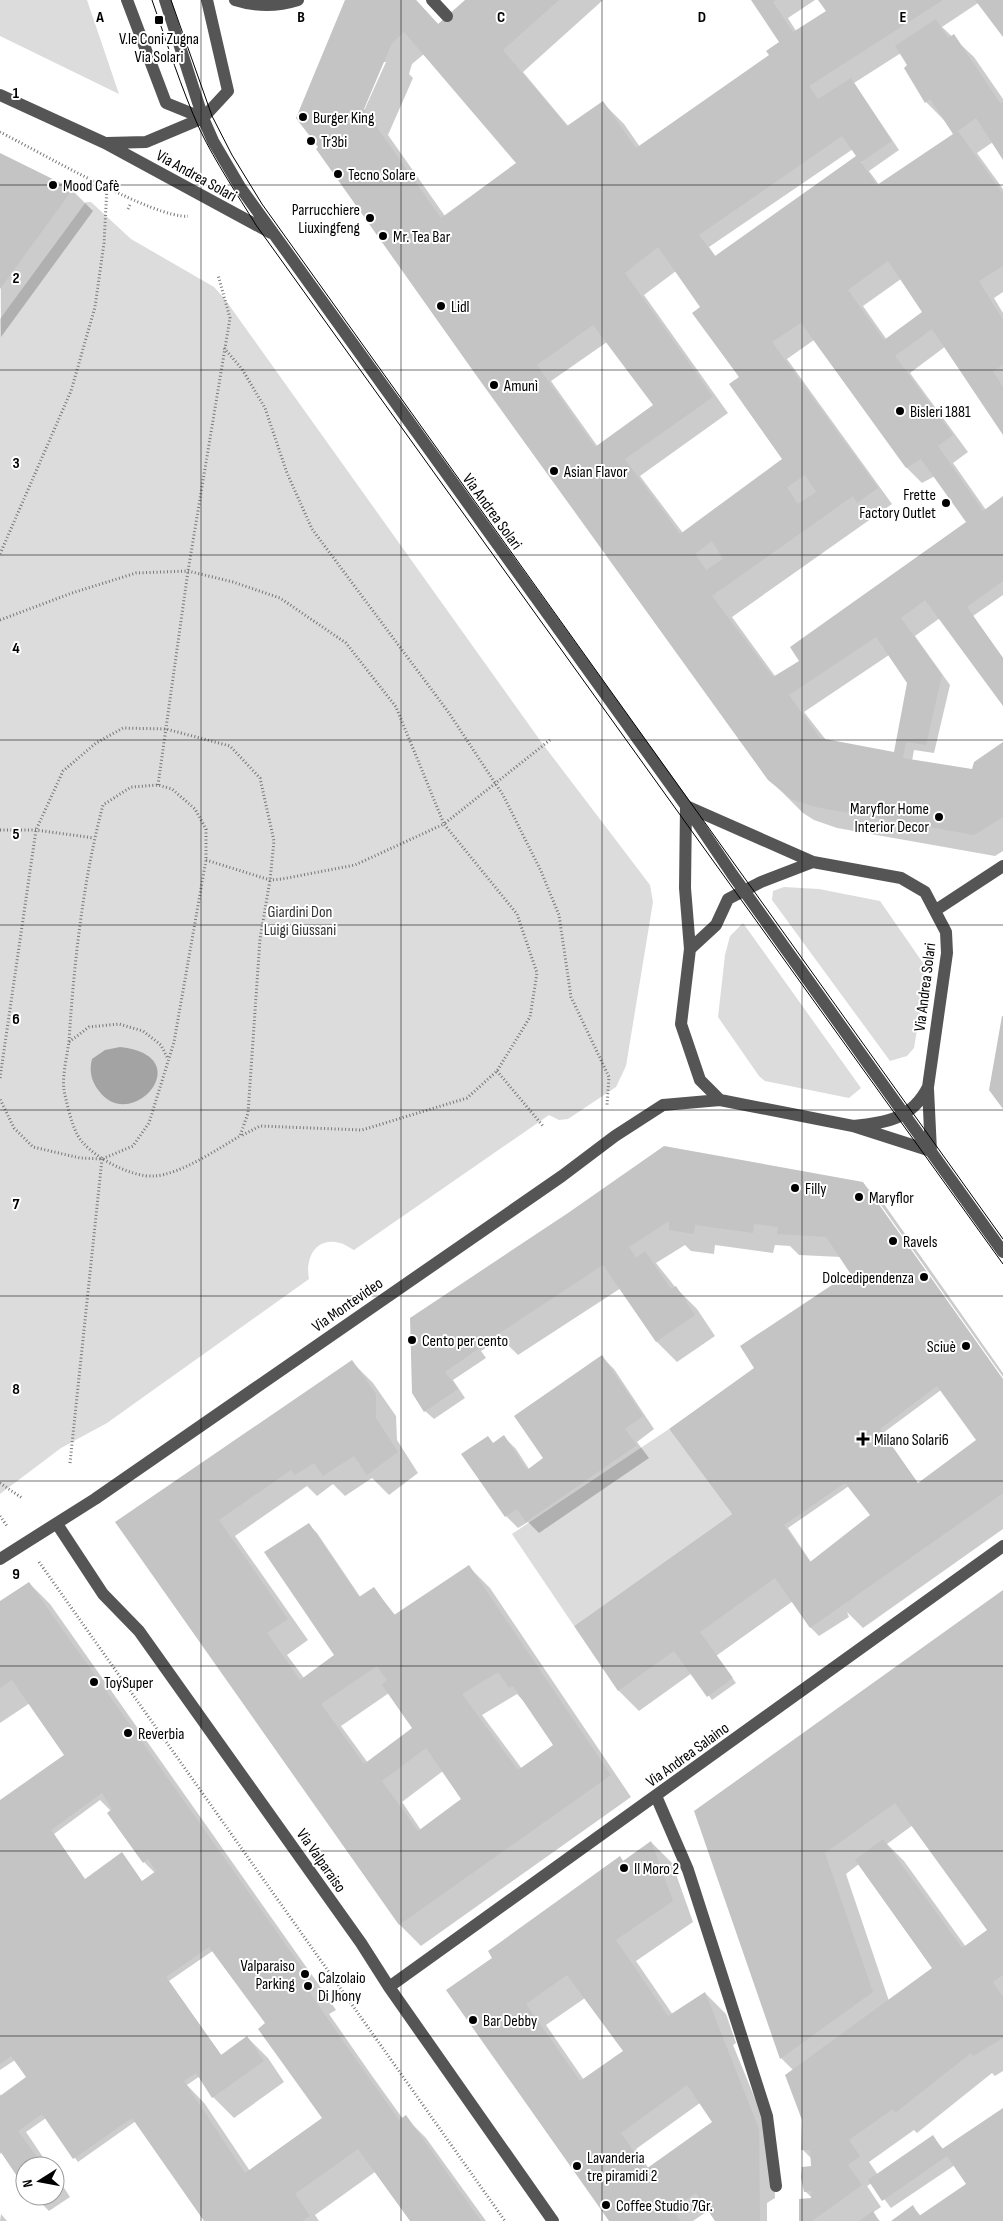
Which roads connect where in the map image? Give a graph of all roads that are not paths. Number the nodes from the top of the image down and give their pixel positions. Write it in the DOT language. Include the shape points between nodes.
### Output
graph roads {
  1 [pos="127,0"];
  2 [pos="165,0"];
  3 [pos="207,0"];
  4 [pos="235,0"];
  5 [pos="298,0"];
  6 [pos="432,0"];
  7 [pos="447,16"];
  8 [pos="0,95"];
  9 [pos="203,118"];
  10 [pos="105,143"];
  11 [pos="274,235"];
  12 [pos="686,806"];
  13 [pos="813,862"];
  14 [pos="1003,866"];
  15 [pos="743,890"];
  16 [pos="936,910"];
  17 [pos="690,949"];
  18 [pos="928,1087"];
  19 [pos="720,1100"];
  20 [pos="904,1114"];
  21 [pos="853,1126"];
  22 [pos="931,1151"];
  23 [pos="1003,1252"];
  24 [pos="57,1524"];
  25 [pos="1003,1546"];
  26 [pos="0,1559"];
  27 [pos="656,1796"];
  28 [pos="390,1987"];
  29 [pos="776,2186"];
  30 [pos="553,2221"];
  1 -- 9 [label="street" via="166,103"];
  2 -- 9 [label="street, Via Andrea Solari"];
  3 -- 9 [label="street, Via Andrea Solari" via="228,91"];
  4 -- 5 [label="street" via="253,6 281,6"];
  6 -- 7 [label="street"];
  8 -- 10 [label="street, Via Andrea Solari"];
  9 -- 10 [label="street, Via Andrea Solari" via="146,142"];
  9 -- 11 [label="street, Via Andrea Solari" via="240,187"];
  10 -- 11 [label="street, Via Andrea Solari"];
  11 -- 12 [label="street, Via Andrea Solari"];
  12 -- 13 [label="street, Via Andrea Solari"];
  12 -- 15 [label="street, Via Andrea Solari"];
  12 -- 17 [label="street" via="685,888"];
  13 -- 15 [label="street"];
  13 -- 16 [label="street, Via Andrea Solari" via="901,878 926,892"];
  14 -- 16 [label="street"];
  15 -- 17 [label="street" via="728,899 716,925"];
  15 -- 20 [label="street, Via Andrea Solari"];
  16 -- 18 [label="street, Via Andrea Solari" via="946,932 947,953"];
  17 -- 19 [label="street" via="681,1024 700,1080"];
  18 -- 20 [label="street, Via Andrea Solari" via="921,1101"];
  18 -- 22 [label="street, Via Andrea Solari"];
  19 -- 21 [label="street, Via Andrea Solari"];
  19 -- 24 [label="street, Via Montevideo" via="663,1106 631,1126"];
  20 -- 21 [label="street, Via Andrea Solari" via="883,1123"];
  20 -- 22 [label="street, Via Andrea Solari"];
  21 -- 22 [label="street, Via Andrea Solari"];
  22 -- 23 [label="street, Via Andrea Solari"];
  24 -- 26 [label="street, Via Montevideo"];
  24 -- 28 [label="street, Via Valparaiso" via="102,1594 139,1630"];
  25 -- 27 [label="street, Via Andrea Salaino"];
  27 -- 28 [label="street, Via Andrea Salaino"];
  27 -- 29 [label="street" via="688,1870 767,2116"];
  28 -- 30 [label="street, Via Valparaiso"];
}
